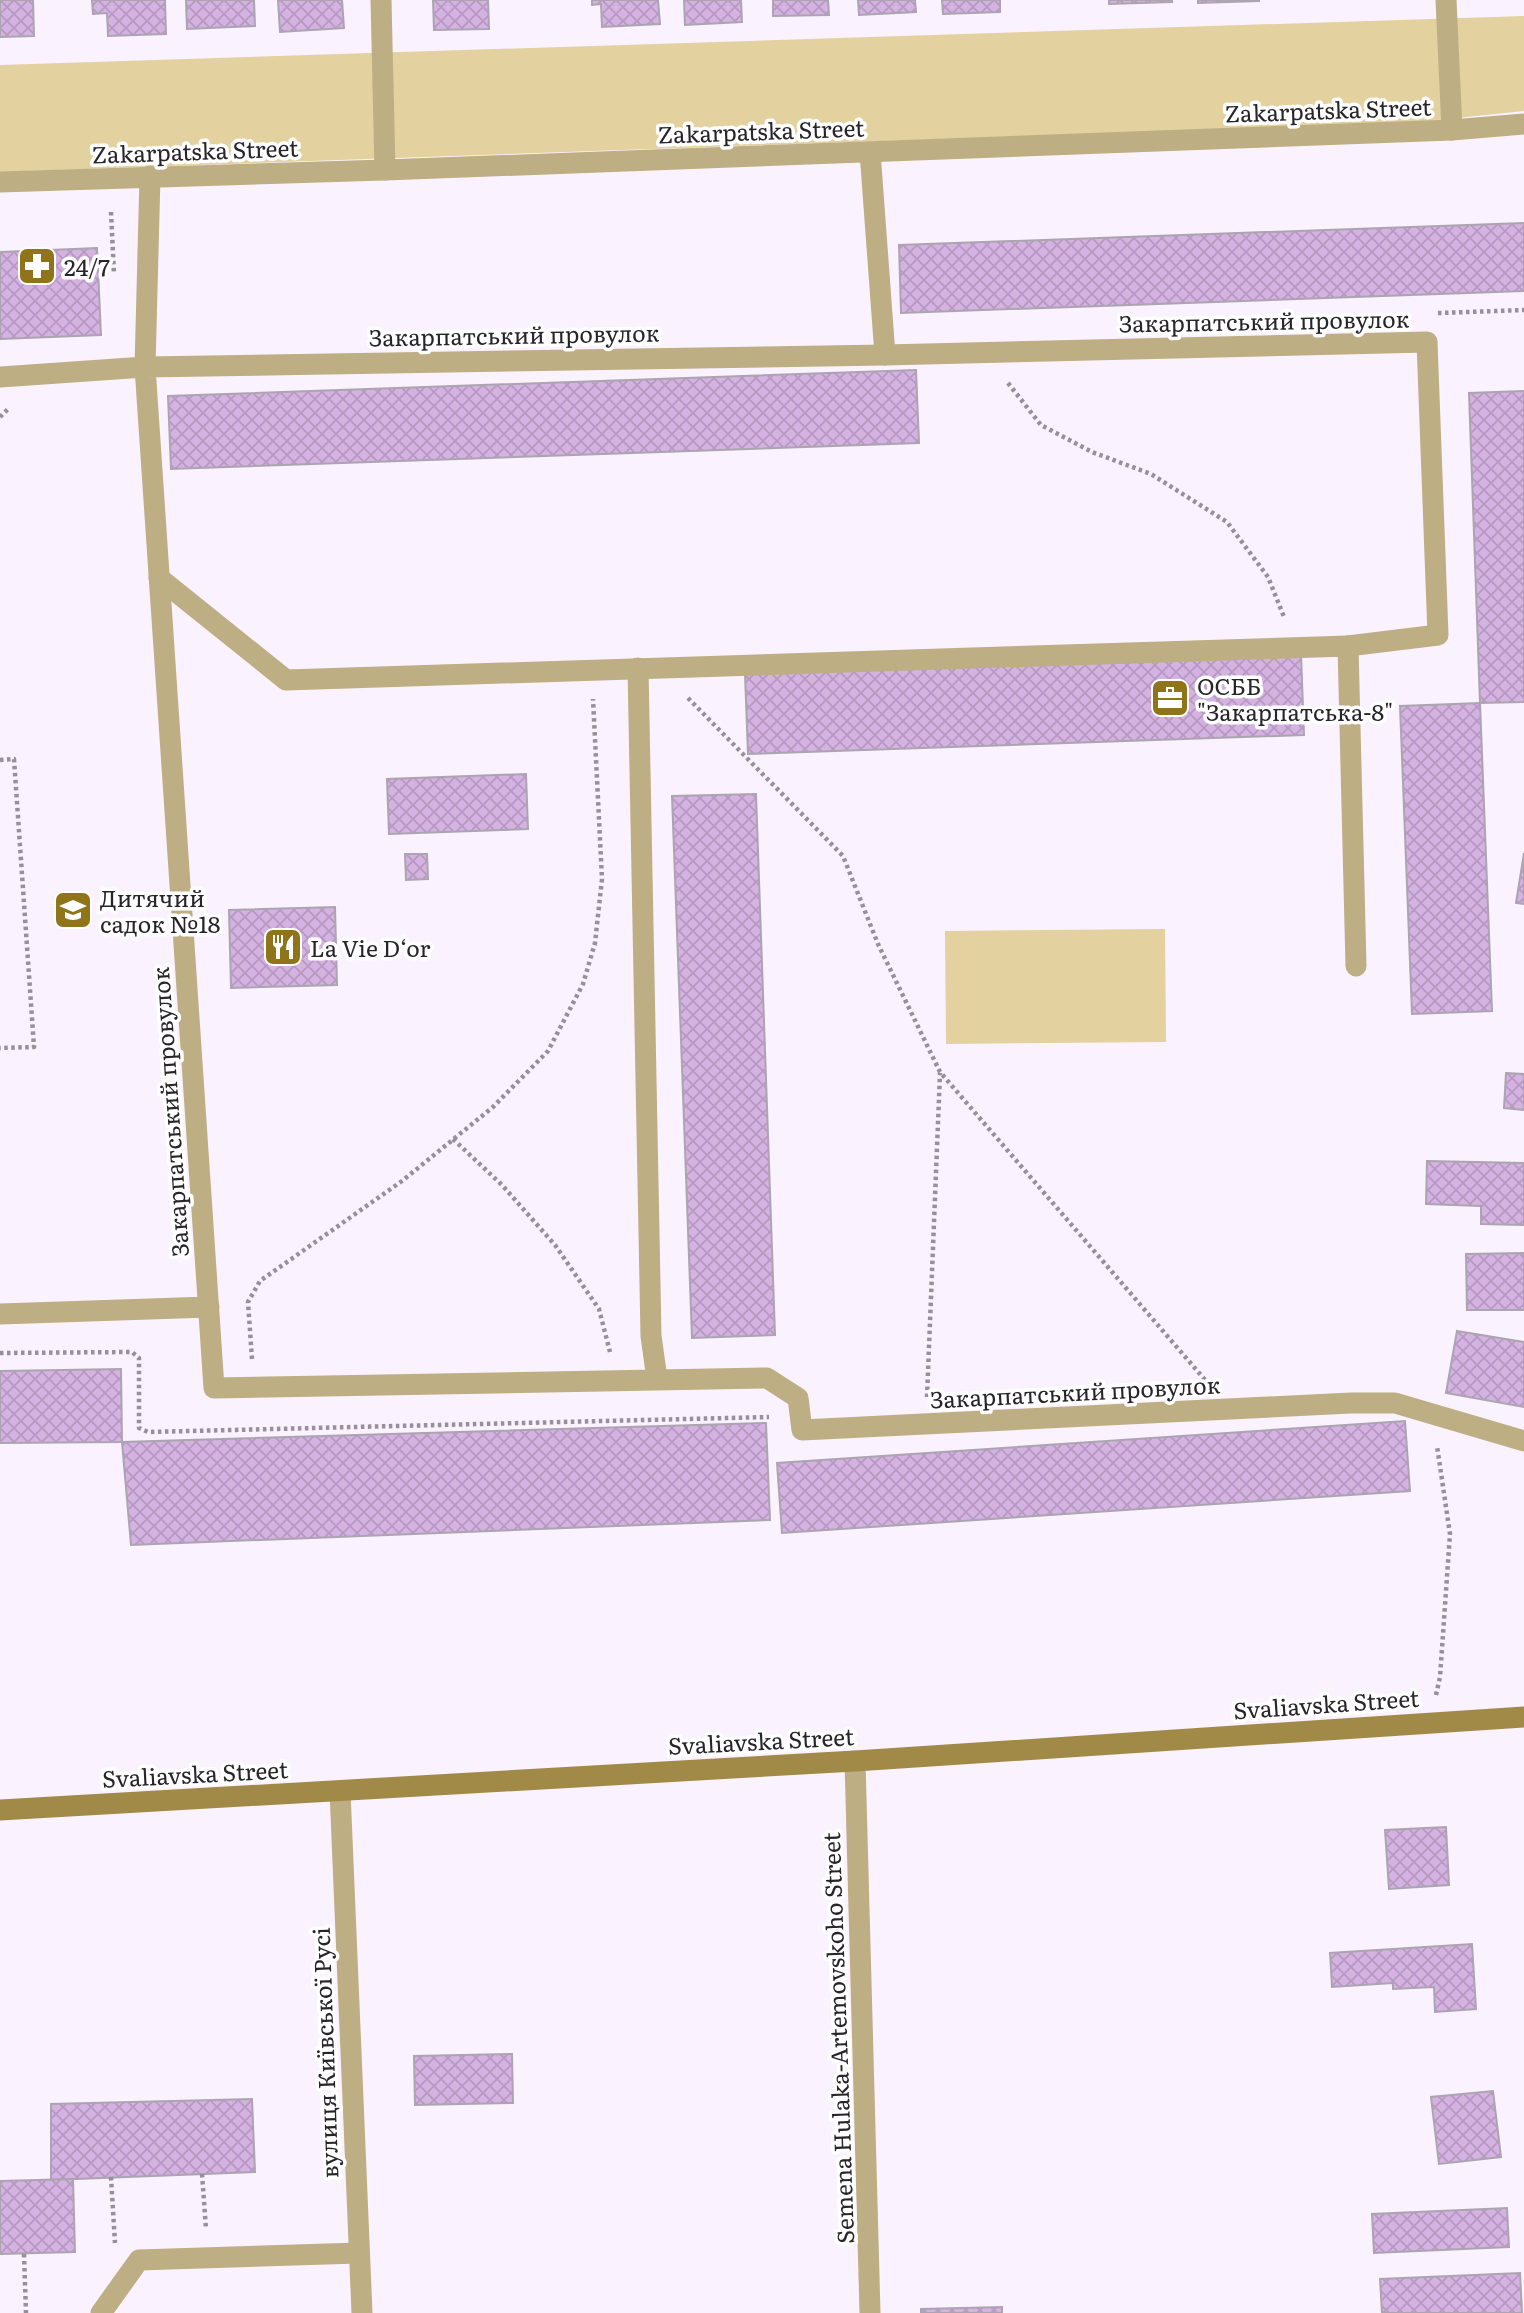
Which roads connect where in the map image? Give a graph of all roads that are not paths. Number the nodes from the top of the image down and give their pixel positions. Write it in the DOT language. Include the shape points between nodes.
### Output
graph roads {
  1 [pos="382,0"];
  2 [pos="1446,0"];
  3 [pos="1524,124"];
  4 [pos="1452,130"];
  5 [pos="870,152"];
  6 [pos="385,170"];
  7 [pos="150,176"];
  8 [pos="0,182"];
  9 [pos="885,355"];
  10 [pos="145,367"];
  11 [pos="0,377"];
  12 [pos="159,578"];
  13 [pos="1348,646"];
  14 [pos="648,668"];
  15 [pos="1356,966"];
  16 [pos="209,1307"];
  17 [pos="0,1314"];
  18 [pos="657,1379"];
  19 [pos="1524,1441"];
  20 [pos="1524,1717"];
  21 [pos="855,1761"];
  22 [pos="340,1791"];
  23 [pos="0,1810"];
  24 [pos="359,2253"];
  25 [pos="101,2313"];
  26 [pos="362,2313"];
  27 [pos="870,2313"];
  1 -- 6 [label="street"];
  2 -- 4 [label="street"];
  3 -- 4 [label="street, Zakarpatska Street"];
  4 -- 5 [label="street, Zakarpatska Street"];
  5 -- 6 [label="street, Zakarpatska Street"];
  5 -- 9 [label="street"];
  6 -- 7 [label="street, Zakarpatska Street"];
  7 -- 8 [label="street, Zakarpatska Street"];
  7 -- 10 [label="street, Закарпатський провулок"];
  9 -- 10 [label="street, Закарпатський провулок"];
  9 -- 13 [label="street, Закарпатський провулок" via="1427,342 1438,635"];
  10 -- 11 [label="street, Закарпатський провулок"];
  10 -- 12 [label="street, Закарпатський провулок"];
  12 -- 14 [label="street, Закарпатський провулок" via="286,680"];
  12 -- 16 [label="street, Закарпатський провулок"];
  13 -- 14 [label="street, Закарпатський провулок"];
  13 -- 15 [label="street"];
  14 -- 18 [label="street" via="651,1336"];
  16 -- 17 [label="street"];
  16 -- 18 [label="street, Закарпатський провулок" via="214,1388"];
  18 -- 19 [label="street, Закарпатський провулок" via="767,1378 798,1398 803,1430 1395,1403"];
  20 -- 21 [label="street, Svaliavska Street"];
  21 -- 22 [label="street, Svaliavska Street"];
  21 -- 27 [label="street, Semena Hulaka-Artemovskoho Street"];
  22 -- 23 [label="street, Svaliavska Street"];
  22 -- 24 [label="street, вулиця Київської Русі"];
  24 -- 25 [label="street" via="138,2259"];
  24 -- 26 [label="street, вулиця Київської Русі"];
}
